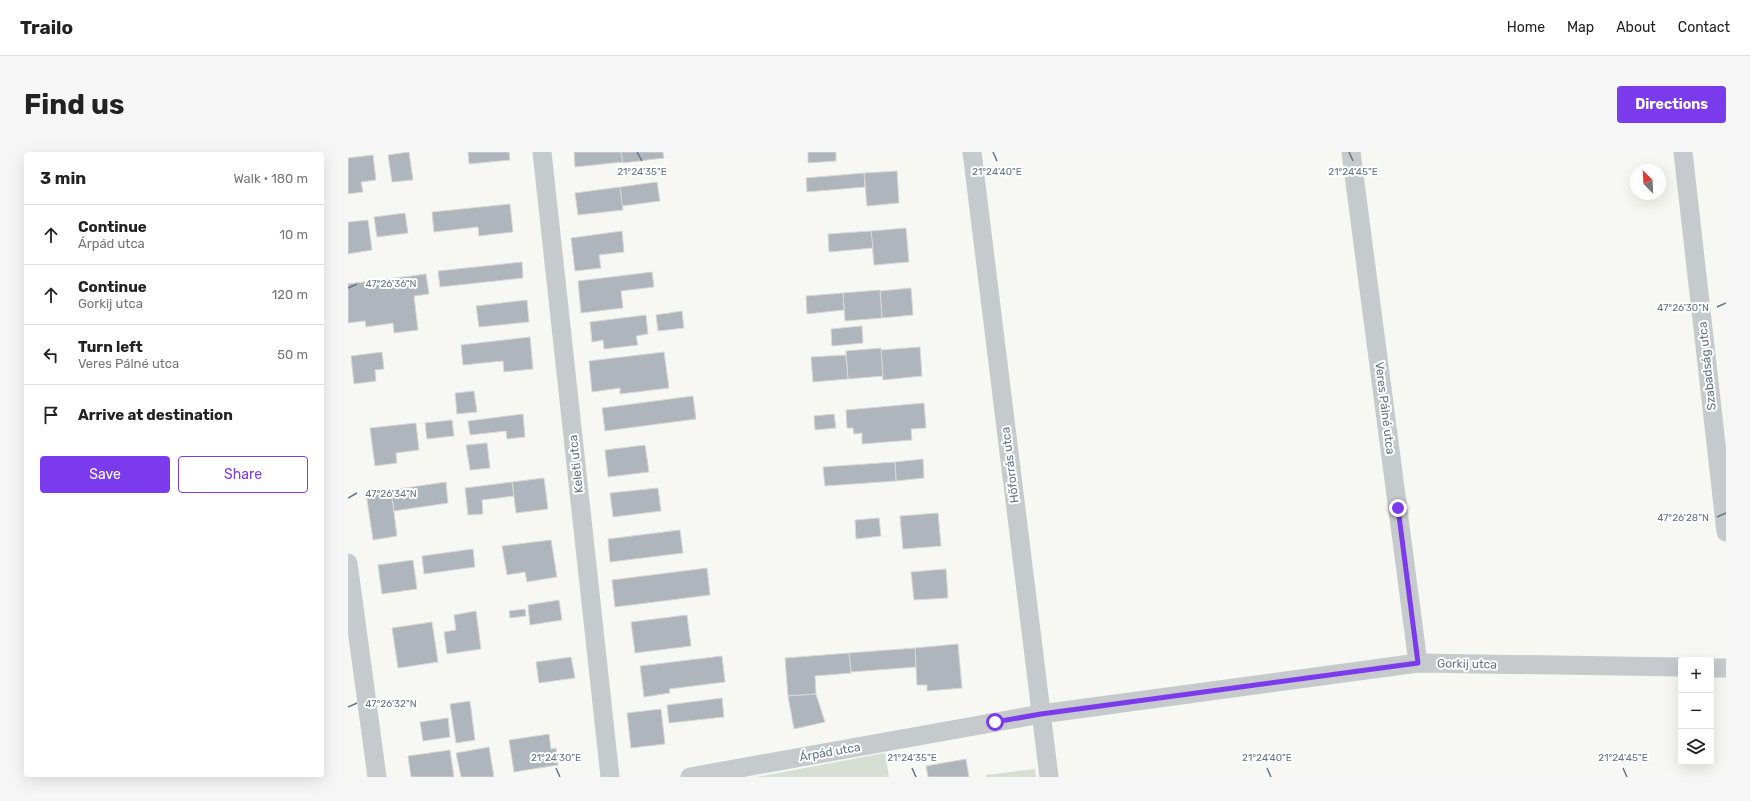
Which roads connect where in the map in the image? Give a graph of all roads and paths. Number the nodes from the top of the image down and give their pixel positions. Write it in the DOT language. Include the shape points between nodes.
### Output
graph roads {
  1 [pos="542,152"];
  2 [pos="972,152"];
  3 [pos="1352,152"];
  4 [pos="1683,152"];
  5 [pos="1726,532"];
  6 [pos="348,563"];
  7 [pos="1418,663"];
  8 [pos="1678,667"];
  9 [pos="1714,668"];
  10 [pos="1726,668"];
  11 [pos="1041,714"];
  12 [pos="377,777"];
  13 [pos="610,777"];
  14 [pos="690,777"];
  15 [pos="1049,777"];
  1 -- 13 [label="street, Keleti utca"];
  2 -- 11 [label="street, Hőforrás utca"];
  3 -- 7 [label="street, Veres Pálné utca"];
  4 -- 5 [label="street, Szabadság utca"];
  6 -- 12 [label="street"];
  7 -- 8 [label="street, Gorkij utca"];
  7 -- 11 [label="street, Gorkij utca"];
  9 -- 10 [label="street"];
  11 -- 14 [label="street, Árpád utca"];
  11 -- 15 [label="street, Hőforrás utca"];
}
